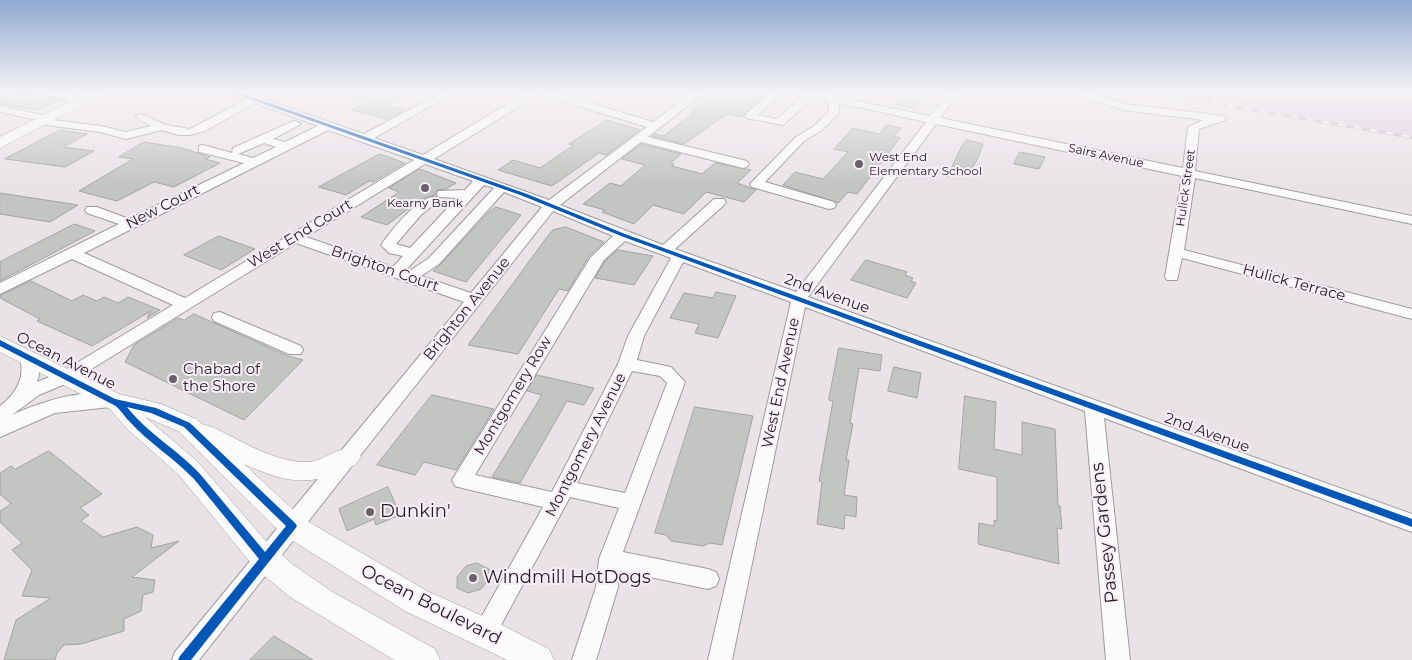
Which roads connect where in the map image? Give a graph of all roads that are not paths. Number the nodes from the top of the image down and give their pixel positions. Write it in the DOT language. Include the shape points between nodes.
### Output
graph roads {
  1 [pos="39,123"];
  2 [pos="63,123"];
  3 [pos="153,123"];
  4 [pos="208,123"];
  5 [pos="318,123"];
  6 [pos="393,123"];
  7 [pos="485,123"];
  8 [pos="644,123"];
  9 [pos="659,123"];
  10 [pos="823,123"];
  11 [pos="930,123"];
  12 [pos="945,123"];
  13 [pos="1205,123"];
  14 [pos="295,124"];
  15 [pos="327,126"];
  16 [pos="655,126"];
  17 [pos="162,127"];
  18 [pos="364,138"];
  19 [pos="639,138"];
  20 [pos="262,139"];
  21 [pos="1,141"];
  22 [pos="285,146"];
  23 [pos="203,149"];
  24 [pos="237,151"];
  25 [pos="423,160"];
  26 [pos="255,162"];
  27 [pos="743,164"];
  28 [pos="1189,174"];
  29 [pos="481,180"];
  30 [pos="502,187"];
  31 [pos="468,194"];
  32 [pos="718,202"];
  33 [pos="829,204"];
  34 [pos="550,206"];
  35 [pos="92,210"];
  36 [pos="1412,220"];
  37 [pos="130,224"];
  38 [pos="623,235"];
  39 [pos="295,238"];
  40 [pos="673,252"];
  41 [pos="1176,252"];
  42 [pos="72,253"];
  43 [pos="414,253"];
  44 [pos="402,276"];
  45 [pos="1172,277"];
  46 [pos="0,289"];
  47 [pos="799,299"];
  48 [pos="475,300"];
  49 [pos="185,304"];
  50 [pos="1412,314"];
  51 [pos="220,317"];
  52 [pos="0,343"];
  53 [pos="295,350"];
  54 [pos="27,357"];
  55 [pos="627,364"];
  56 [pos="66,377"];
  57 [pos="116,402"];
  58 [pos="1094,406"];
  59 [pos="42,409"];
  60 [pos="0,415"];
  61 [pos="186,425"];
  62 [pos="0,430"];
  63 [pos="348,457"];
  64 [pos="561,495"];
  65 [pos="630,502"];
  66 [pos="1412,523"];
  67 [pos="292,526"];
  68 [pos="264,558"];
  69 [pos="610,558"];
  70 [pos="708,579"];
  71 [pos="485,632"];
  72 [pos="184,660"];
  73 [pos="424,660"];
  74 [pos="538,660"];
  75 [pos="584,660"];
  76 [pos="720,660"];
  77 [pos="1118,660"];
  1 -- 21 [label="main road"];
  2 -- 17 [label="street" via="126,136"];
  3 -- 17 [label="street"];
  4 -- 17 [label="street" via="190,132"];
  5 -- 15 [label="street, 2nd Avenue"];
  6 -- 18 [label="street"];
  7 -- 25 [label="street, West End Court"];
  8 -- 16 [label="street"];
  9 -- 16 [label="street, Brighton Avenue"];
  10 -- 33 [label="street" via="800,139 756,184"];
  11 -- 47 [label="street, West End Avenue"];
  12 -- 28 [label="street, Sairs Avenue"];
  13 -- 28 [label="street, Hulick Street" via="1194,126"];
  14 -- 20 [label="street"];
  15 -- 18 [label="street, 2nd Avenue"];
  15 -- 22 [label="street, New Court"];
  16 -- 19 [label="street, Brighton Avenue"];
  18 -- 25 [label="street, 2nd Avenue"];
  19 -- 27 [label="street"];
  19 -- 34 [label="street, Brighton Avenue"];
  20 -- 22 [label="street"];
  20 -- 24 [label="street"];
  22 -- 26 [label="street, New Court"];
  23 -- 26 [label="street"];
  25 -- 29 [label="street, 2nd Avenue"];
  25 -- 39 [label="street, West End Court"];
  26 -- 37 [label="street, New Court"];
  28 -- 36 [label="street, Sairs Avenue"];
  28 -- 41 [label="street, Hulick Street"];
  29 -- 30 [label="street, 2nd Avenue"];
  29 -- 31 [label="street"];
  30 -- 34 [label="street, 2nd Avenue"];
  30 -- 44 [label="street" via="434,261"];
  31 -- 43 [label="street"];
  31 -- 43 [label="street" via="451,192 438,197 416,212 388,245 394,250"];
  32 -- 40 [label="street, Montgomery Avenue"];
  34 -- 38 [label="street, 2nd Avenue"];
  34 -- 48 [label="street, Brighton Avenue"];
  35 -- 37 [label="street"];
  37 -- 42 [label="street, New Court"];
  38 -- 40 [label="street, 2nd Avenue"];
  38 -- 64 [label="street, Montgomery Row" via="598,257 462,480"];
  39 -- 44 [label="street, Brighton Court"];
  39 -- 49 [label="street, West End Court"];
  40 -- 47 [label="street, 2nd Avenue"];
  40 -- 55 [label="street, Montgomery Avenue"];
  41 -- 45 [label="street, Hulick Street"];
  41 -- 50 [label="street, Hulick Terrace"];
  42 -- 46 [label="street, New Court"];
  42 -- 49 [label="street"];
  43 -- 44 [label="street"];
  44 -- 48 [label="street, Brighton Court"];
  47 -- 58 [label="street, 2nd Avenue"];
  47 -- 76 [label="street, West End Avenue"];
  48 -- 63 [label="street, Brighton Avenue"];
  49 -- 56 [label="street, West End Court"];
  51 -- 53 [label="street"];
  52 -- 54 [label="main road, Ocean Avenue"];
  54 -- 56 [label="main road, Ocean Avenue"];
  54 -- 60 [label="street" via="32,370 26,387"];
  55 -- 64 [label="street, Montgomery Avenue"];
  55 -- 65 [label="street" via="665,371 676,382"];
  56 -- 57 [label="main road, Ocean Avenue"];
  56 -- 59 [label="street" via="61,399"];
  56 -- 60 [label="street, West End Court" via="33,391"];
  57 -- 59 [label="street" via="82,401"];
  57 -- 61 [label="main road, Ocean Boulevard" via="152,410"];
  57 -- 68 [label="main road" via="144,431 188,467"];
  58 -- 66 [label="street, 2nd Avenue"];
  58 -- 77 [label="street, Passey Gardens"];
  59 -- 62 [label="street"];
  61 -- 63 [label="main road" via="272,464 293,470 307,472 324,468"];
  61 -- 67 [label="main road, Ocean Boulevard"];
  63 -- 67 [label="street, Brighton Avenue"];
  64 -- 65 [label="street"];
  64 -- 71 [label="street, Montgomery Avenue"];
  65 -- 69 [label="street"];
  67 -- 68 [label="street, Brighton Avenue"];
  67 -- 71 [label="main road, Ocean Boulevard" via="398,591"];
  68 -- 72 [label="street"];
  68 -- 73 [label="main road" via="315,596"];
  69 -- 70 [label="street"];
  69 -- 75 [label="street" via="607,587"];
  71 -- 74 [label="main road, Ocean Boulevard"];
}
